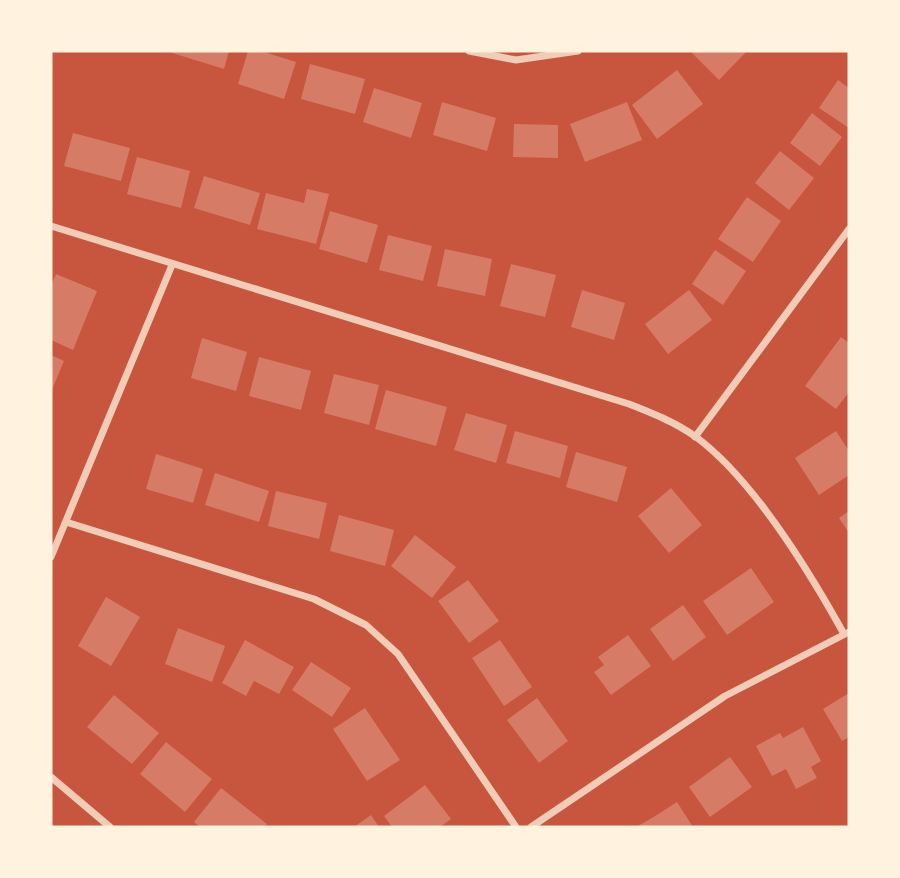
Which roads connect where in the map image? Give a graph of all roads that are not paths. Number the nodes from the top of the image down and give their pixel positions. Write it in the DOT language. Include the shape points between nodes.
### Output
graph roads {
  1 [pos="469,51"];
  2 [pos="578,51"];
  3 [pos="51,226"];
  4 [pos="849,229"];
  5 [pos="172,265"];
  6 [pos="695,437"];
  7 [pos="66,522"];
  8 [pos="51,557"];
  9 [pos="847,633"];
  10 [pos="51,776"];
  11 [pos="110,827"];
  12 [pos="516,827"];
  13 [pos="531,827"];
  1 -- 2 [label="street" via="516,60"];
  3 -- 5 [label="street"];
  4 -- 6 [label="street"];
  5 -- 6 [label="street" via="629,404 673,422"];
  5 -- 7 [label="street"];
  6 -- 9 [label="street" via="744,483"];
  7 -- 8 [label="street"];
  7 -- 12 [label="street" via="314,599 366,625 398,654"];
  9 -- 13 [label="street" via="725,696"];
  10 -- 11 [label="street"];
}
